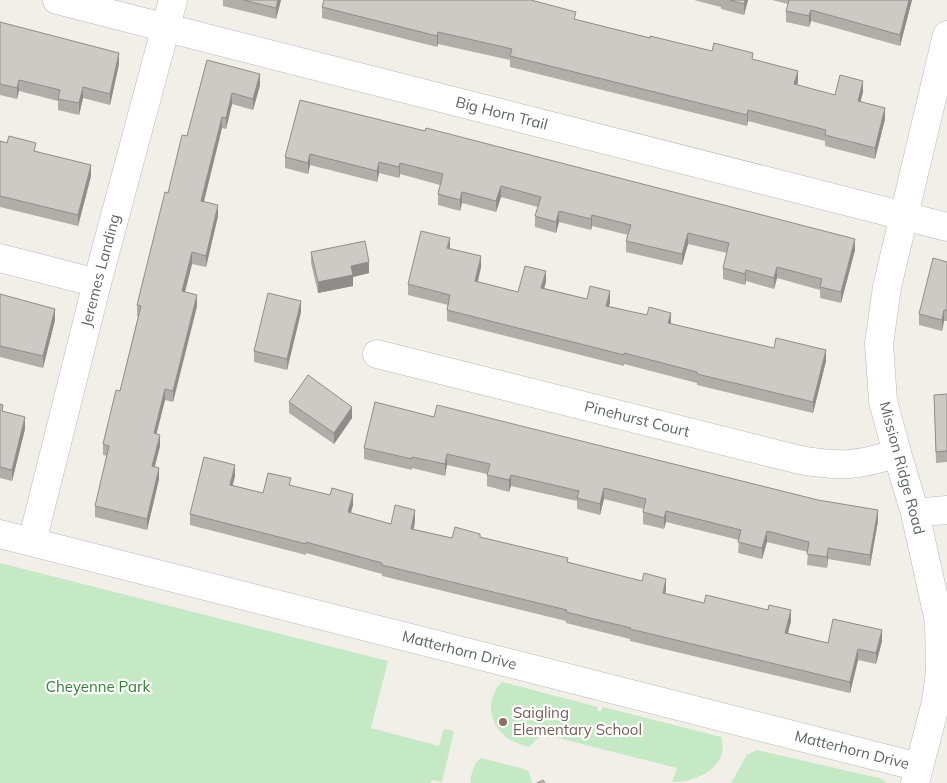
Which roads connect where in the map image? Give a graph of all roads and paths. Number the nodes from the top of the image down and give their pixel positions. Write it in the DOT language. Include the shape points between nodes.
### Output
graph roads {
  1 [pos="56,0"];
  2 [pos="172,0"];
  3 [pos="166,27"];
  4 [pos="947,36"];
  5 [pos="905,217"];
  6 [pos="947,227"];
  7 [pos="0,258"];
  8 [pos="98,283"];
  9 [pos="377,354"];
  10 [pos="897,453"];
  11 [pos="947,510"];
  12 [pos="916,513"];
  13 [pos="0,534"];
  14 [pos="32,542"];
  15 [pos="917,775"];
  1 -- 3 [label="street, Big Horn Trail"];
  2 -- 3 [label="street, Jeremes Landing"];
  3 -- 5 [label="street, Big Horn Trail"];
  3 -- 8 [label="street, Jeremes Landing"];
  4 -- 5 [label="street, Mission Ridge Road"];
  5 -- 6 [label="street, Big Horn Trail"];
  5 -- 10 [label="street, Mission Ridge Road" via="887,287 878,344 883,401"];
  7 -- 8 [label="street"];
  8 -- 14 [label="street, Jeremes Landing"];
  9 -- 10 [label="street, Pinehurst Court" via="809,462 851,465"];
  10 -- 12 [label="street, Mission Ridge Road"];
  11 -- 12 [label="street"];
  12 -- 15 [label="street, Mission Ridge Road" via="939,621 941,651 936,702"];
  13 -- 14 [label="street, Matterhorn Drive"];
  14 -- 15 [label="street, Matterhorn Drive"];
}
